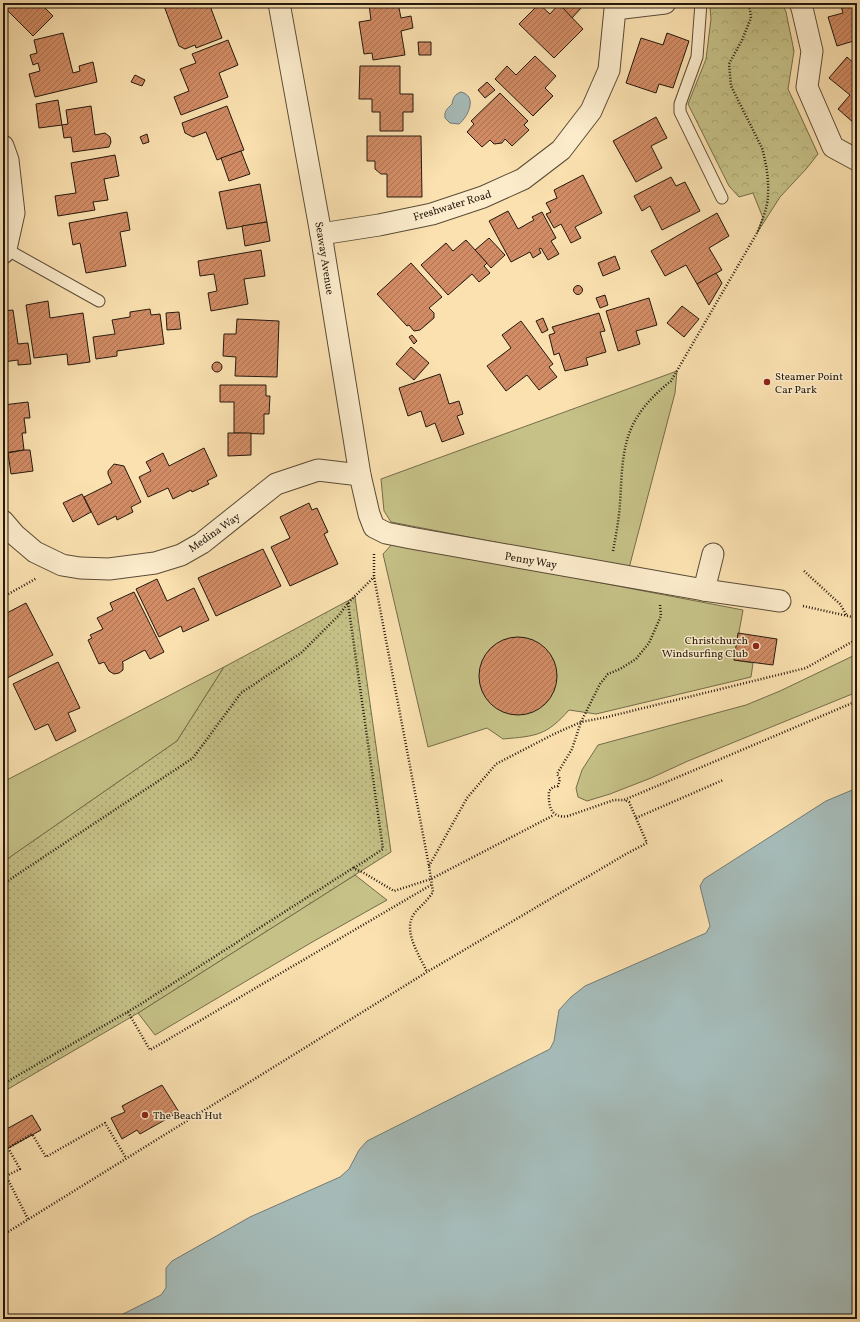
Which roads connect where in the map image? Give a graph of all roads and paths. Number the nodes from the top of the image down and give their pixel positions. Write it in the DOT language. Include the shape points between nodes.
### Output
graph roads {
  1 [pos="279,3"];
  2 [pos="665,3"];
  3 [pos="701,3"];
  4 [pos="744,3"];
  5 [pos="800,3"];
  6 [pos="613,6"];
  7 [pos="3,146"];
  8 [pos="857,160"];
  9 [pos="722,198"];
  10 [pos="321,234"];
  11 [pos="5,251"];
  12 [pos="99,301"];
  13 [pos="360,475"];
  14 [pos="371,520"];
  15 [pos="3,521"];
  16 [pos="713,554"];
  17 [pos="62,565"];
  18 [pos="804,571"];
  19 [pos="609,574"];
  20 [pos="374,577"];
  21 [pos="663,583"];
  22 [pos="704,590"];
  23 [pos="3,597"];
  24 [pos="780,601"];
  25 [pos="348,603"];
  26 [pos="847,616"];
  27 [pos="857,618"];
  28 [pos="857,639"];
  29 [pos="857,701"];
  30 [pos="581,722"];
  31 [pos="723,780"];
  32 [pos="624,800"];
  33 [pos="554,815"];
  34 [pos="636,818"];
  35 [pos="429,866"];
  36 [pos="353,868"];
  37 [pos="430,879"];
  38 [pos="3,884"];
  39 [pos="432,885"];
  40 [pos="427,972"];
  41 [pos="128,1012"];
  42 [pos="3,1084"];
  43 [pos="126,1158"];
  44 [pos="3,1170"];
  45 [pos="6,1176"];
  46 [pos="28,1219"];
  47 [pos="3,1235"];
  1 -- 10 [label="street, Seaway Avenue"];
  2 -- 6 [label="street, Freshwater Road"];
  3 -- 9 [label="lane" via="697,57 680,104 680,112"];
  4 -- 19 [label="path" via="750,10 751,18 729,64 731,86 762,148 767,167 768,195 763,218 757,233 671,381 636,419 628,438 623,462 618,524"];
  5 -- 8 [label="street" via="812,51 807,87 833,147"];
  6 -- 10 [label="street, Freshwater Road" via="609,70 591,111 562,150 523,179 483,197 432,214"];
  7 -- 11 [label="street" via="8,160 14,213"];
  10 -- 13 [label="street, Seaway Avenue"];
  11 -- 12 [label="lane"];
  13 -- 14 [label="street, Seaway Avenue"];
  13 -- 17 [label="street, Medina Way" via="318,470 276,484 202,543 181,555 155,563 109,569"];
  14 -- 19 [label="street, Penny Way" via="386,533"];
  14 -- 20 [label="path"];
  15 -- 17 [label="street, Medina Way" via="14,535 35,552"];
  16 -- 22 [label="street"];
  17 -- 23 [label="path"];
  18 -- 26 [label="path" via="840,604"];
  19 -- 21 [label="street, Penny Way"];
  20 -- 25 [label="path"];
  20 -- 35 [label="path"];
  21 -- 22 [label="street, Penny Way"];
  21 -- 30 [label="path" via="661,616 649,643 636,659 608,674 600,684"];
  22 -- 24 [label="street, Penny Way"];
  24 -- 26 [label="path"];
  25 -- 36 [label="path" via="383,849"];
  25 -- 38 [label="path" via="302,653 241,693 193,758"];
  26 -- 27 [label="path"];
  28 -- 30 [label="path" via="806,668"];
  29 -- 32 [label="path"];
  30 -- 33 [label="path" via="572,749 557,774 560,779 558,786 549,791"];
  30 -- 35 [label="path" via="496,764 467,798"];
  31 -- 34 [label="path"];
  32 -- 33 [label="path" via="614,800 568,816"];
  32 -- 34 [label="path" via="629,802"];
  33 -- 37 [label="path"];
  34 -- 40 [label="path" via="647,844"];
  35 -- 37 [label="path"];
  36 -- 37 [label="path" via="394,891"];
  36 -- 41 [label="path"];
  37 -- 39 [label="path"];
  39 -- 40 [label="path" via="433,892 410,922 416,950"];
  39 -- 41 [label="path" via="150,1050"];
  40 -- 43 [label="path"];
  41 -- 42 [label="path"];
  43 -- 45 [label="path" via="105,1123 46,1157 32,1134 8,1148 20,1168"];
  43 -- 46 [label="path"];
  44 -- 45 [label="path"];
  45 -- 46 [label="path"];
  46 -- 47 [label="path"];
}
